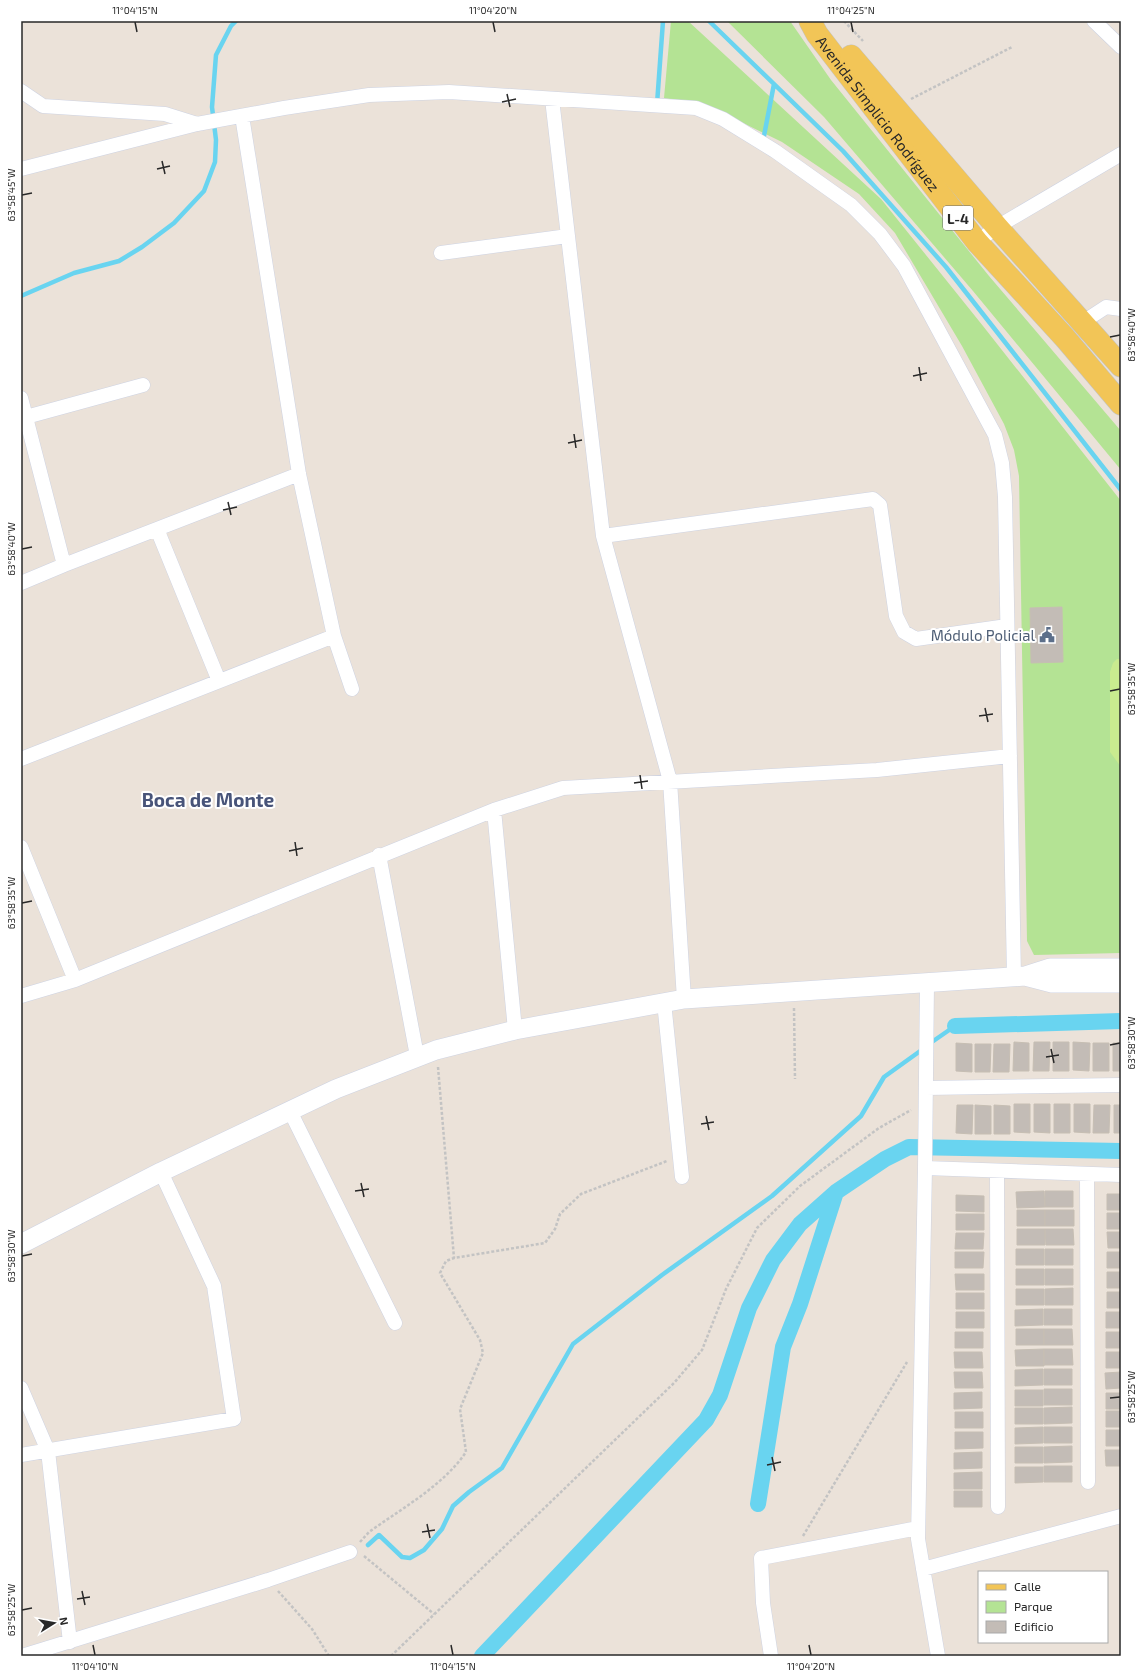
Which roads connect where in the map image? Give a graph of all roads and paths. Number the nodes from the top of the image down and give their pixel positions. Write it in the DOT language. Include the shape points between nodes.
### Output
graph roads {
  1 [pos="810,21"];
  2 [pos="822,21"];
  3 [pos="1094,21"];
  4 [pos="1012,47"];
  5 [pos="1121,47"];
  6 [pos="21,91"];
  7 [pos="552,99"];
  8 [pos="911,100"];
  9 [pos="242,116"];
  10 [pos="202,124"];
  11 [pos="1121,154"];
  12 [pos="21,170"];
  13 [pos="997,228"];
  14 [pos="568,236"];
  15 [pos="977,242"];
  16 [pos="442,253"];
  17 [pos="1121,309"];
  18 [pos="1084,322"];
  19 [pos="1121,366"];
  20 [pos="143,385"];
  21 [pos="21,398"];
  22 [pos="1121,404"];
  23 [pos="26,417"];
  24 [pos="299,474"];
  25 [pos="157,529"];
  26 [pos="603,536"];
  27 [pos="64,565"];
  28 [pos="21,583"];
  29 [pos="1007,626"];
  30 [pos="334,636"];
  31 [pos="219,681"];
  32 [pos="352,688"];
  33 [pos="1010,756"];
  34 [pos="21,758"];
  35 [pos="670,781"];
  36 [pos="494,810"];
  37 [pos="21,847"];
  38 [pos="379,856"];
  39 [pos="1121,968"];
  40 [pos="1020,976"];
  41 [pos="75,980"];
  42 [pos="927,983"];
  43 [pos="1121,983"];
  44 [pos="794,992"];
  45 [pos="21,996"];
  46 [pos="684,999"];
  47 [pos="664,1002"];
  48 [pos="516,1030"];
  49 [pos="436,1050"];
  50 [pos="417,1056"];
  51 [pos="795,1078"];
  52 [pos="1121,1085"];
  53 [pos="926,1088"];
  54 [pos="925,1109"];
  55 [pos="290,1111"];
  56 [pos="680,1156"];
  57 [pos="925,1168"];
  58 [pos="997,1171"];
  59 [pos="161,1172"];
  60 [pos="1087,1174"];
  61 [pos="1121,1175"];
  62 [pos="682,1177"];
  63 [pos="21,1244"];
  64 [pos="454,1258"];
  65 [pos="395,1323"];
  66 [pos="922,1336"];
  67 [pos="21,1388"];
  68 [pos="48,1450"];
  69 [pos="21,1455"];
  70 [pos="1088,1482"];
  71 [pos="998,1507"];
  72 [pos="1121,1516"];
  73 [pos="918,1528"];
  74 [pos="350,1552"];
  75 [pos="793,1552"];
  76 [pos="923,1569"];
  77 [pos="268,1580"];
  78 [pos="434,1614"];
  79 [pos="70,1642"];
  80 [pos="22,1656"];
  81 [pos="329,1656"];
  82 [pos="391,1656"];
  83 [pos="771,1656"];
  84 [pos="938,1656"];
  1 -- 15 [label="main road, Avenida Simplicio Rodríguez / L-4" via="901,145"];
  2 -- 13 [label="main road, Avenida Simplicio Rodríguez / L-4"];
  3 -- 5 [label="street"];
  4 -- 8 [label="path"];
  6 -- 10 [label="street" via="43,106 166,114"];
  7 -- 9 [label="street" via="449,92 369,95"];
  7 -- 14 [label="street"];
  7 -- 29 [label="street" via="696,108 723,119 775,151 851,205 880,234 904,266 995,435 1002,463"];
  9 -- 10 [label="street"];
  9 -- 24 [label="street"];
  10 -- 12 [label="street"];
  11 -- 13 [label="street"];
  13 -- 15 [label="street"];
  13 -- 18 [label="main road, Avenida Simplicio Rodríguez / L-4"];
  14 -- 16 [label="street"];
  14 -- 26 [label="street"];
  15 -- 22 [label="main road, Avenida Simplicio Rodríguez / L-4"];
  17 -- 18 [label="street" via="1106,307"];
  18 -- 19 [label="main road, Avenida Simplicio Rodríguez / L-4"];
  20 -- 23 [label="street"];
  21 -- 23 [label="street"];
  23 -- 27 [label="street"];
  24 -- 25 [label="street"];
  24 -- 30 [label="street"];
  25 -- 27 [label="street"];
  25 -- 31 [label="street"];
  26 -- 29 [label="street" via="873,499 880,505 896,616 904,632 916,639"];
  26 -- 35 [label="street"];
  27 -- 28 [label="street"];
  29 -- 33 [label="street"];
  30 -- 31 [label="street"];
  30 -- 32 [label="street"];
  31 -- 34 [label="street"];
  33 -- 35 [label="street" via="877,770"];
  33 -- 40 [label="street"];
  35 -- 36 [label="street" via="563,788"];
  35 -- 46 [label="street"];
  36 -- 38 [label="street"];
  36 -- 48 [label="street"];
  37 -- 41 [label="street"];
  38 -- 41 [label="street"];
  38 -- 50 [label="street"];
  39 -- 40 [label="main road" via="1050,968"];
  40 -- 42 [label="main road"];
  40 -- 43 [label="main road" via="1052,983"];
  41 -- 45 [label="street"];
  42 -- 44 [label="main road"];
  42 -- 53 [label="street"];
  44 -- 46 [label="main road"];
  44 -- 51 [label="path"];
  46 -- 47 [label="main road"];
  47 -- 48 [label="main road"];
  47 -- 56 [label="street"];
  48 -- 49 [label="main road"];
  49 -- 50 [label="main road"];
  49 -- 64 [label="path"];
  50 -- 55 [label="main road"];
  52 -- 53 [label="street"];
  53 -- 54 [label="street"];
  54 -- 57 [label="street"];
  54 -- 78 [label="path" via="879,1128 800,1186 757,1228 726,1288 702,1350 674,1383"];
  55 -- 59 [label="main road"];
  55 -- 65 [label="street"];
  56 -- 62 [label="street"];
  56 -- 64 [label="path" via="581,1194 560,1214 555,1229 546,1243"];
  57 -- 58 [label="street"];
  57 -- 66 [label="street"];
  58 -- 60 [label="street"];
  58 -- 71 [label="street"];
  59 -- 63 [label="main road"];
  59 -- 68 [label="street" via="214,1286 234,1418"];
  60 -- 61 [label="street"];
  60 -- 70 [label="street"];
  64 -- 74 [label="path" via="446,1261 440,1273 480,1340 483,1353 460,1408 466,1452 458,1464 438,1482 369,1532"];
  66 -- 73 [label="street"];
  66 -- 75 [label="path"];
  67 -- 68 [label="street"];
  68 -- 69 [label="street"];
  68 -- 79 [label="street"];
  72 -- 76 [label="street"];
  73 -- 75 [label="street"];
  73 -- 76 [label="street"];
  74 -- 77 [label="street"];
  74 -- 78 [label="path" via="362,1555"];
  75 -- 83 [label="street" via="761,1558 763,1603"];
  76 -- 84 [label="street"];
  77 -- 79 [label="street"];
  77 -- 81 [label="path" via="312,1629"];
  78 -- 82 [label="path"];
  79 -- 80 [label="street"];
}
